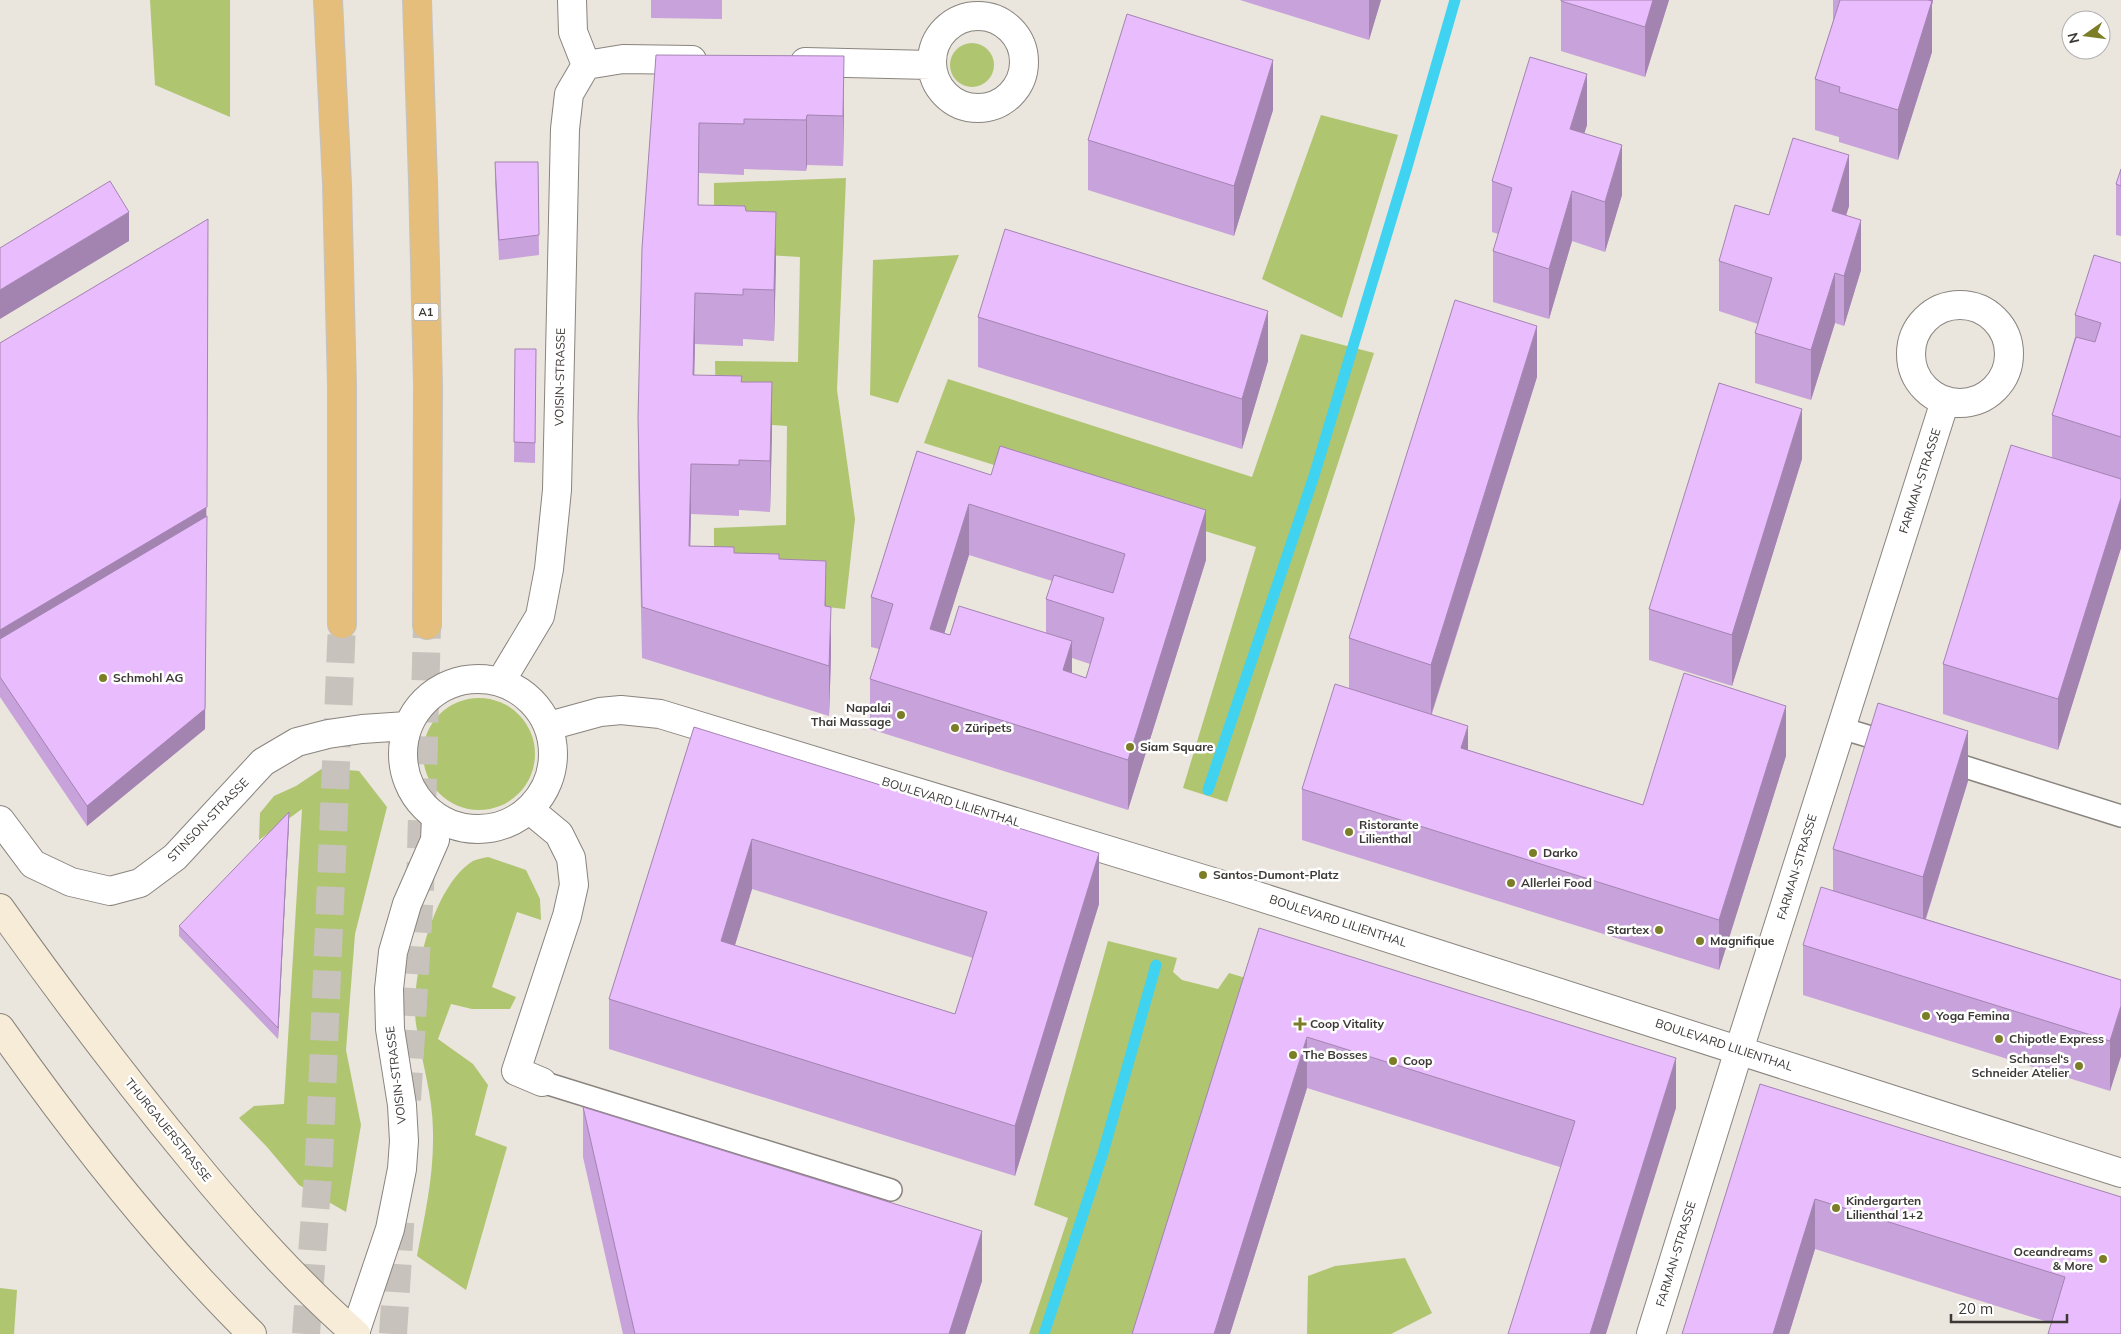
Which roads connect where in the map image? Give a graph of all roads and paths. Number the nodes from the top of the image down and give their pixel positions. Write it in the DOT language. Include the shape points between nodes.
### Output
graph roads {
  1 [pos="328,0"];
  2 [pos="417,0"];
  3 [pos="572,0"];
  4 [pos="713,60"];
  5 [pos="782,62"];
  6 [pos="931,64"];
  7 [pos="586,65"];
  8 [pos="1945,401"];
  9 [pos="342,624"];
  10 [pos="427,625"];
  11 [pos="501,681"];
  12 [pos="407,726"];
  13 [pos="549,726"];
  14 [pos="1841,728"];
  15 [pos="530,810"];
  16 [pos="2121,816"];
  17 [pos="436,817"];
  18 [pos="0,820"];
  19 [pos="0,908"];
  20 [pos="0,1028"];
  21 [pos="1739,1050"];
  22 [pos="542,1082"];
  23 [pos="2121,1173"];
  24 [pos="891,1190"];
  25 [pos="252,1334"];
  26 [pos="355,1334"];
  27 [pos="1651,1334"];
  1 -- 9 [label="highway" via="342,386"];
  2 -- 10 [label="highway, A1" via="428,386"];
  3 -- 7 [label="street" via="573,32"];
  4 -- 7 [label="street" via="623,59"];
  5 -- 6 [label="street"];
  7 -- 11 [label="street, VOISIN-STRASSE" via="569,94 566,130 557,490 549,568 540,616"];
  8 -- 14 [label="street, FARMAN-STRASSE"];
  11 -- 12 [label="street" via="473,677 446,685 422,702"];
  11 -- 13 [label="street" via="521,691 538,706"];
  12 -- 17 [label="street" via="402,751 406,777 418,800"];
  12 -- 18 [label="street, STINSON-STRASSE" via="337,733 298,742 263,762 174,857 140,883 110,891 70,882 33,864"];
  13 -- 15 [label="street" via="554,756 547,785"];
  13 -- 21 [label="street, BOULEVARD LILIENTHAL" via="600,712 621,710 660,714 1226,886"];
  14 -- 16 [label="lane"];
  14 -- 21 [label="street, FARMAN-STRASSE"];
  15 -- 17 [label="street" via="509,823 485,829 460,828"];
  15 -- 22 [label="street" via="559,834 571,858 574,885 567,916 516,1071"];
  17 -- 26 [label="street, VOISIN-STRASSE" via="435,840 407,904 393,952 389,989 390,1029 402,1105 402,1169 390,1229"];
  19 -- 26 [label="main road, THURGAUERSTRASSE" via="102,1046 227,1202 281,1262"];
  20 -- 25 [label="main road" via="128,1196 182,1261"];
  21 -- 23 [label="street, BOULEVARD LILIENTHAL"];
  21 -- 27 [label="street, FARMAN-STRASSE"];
  22 -- 24 [label="lane"];
}
